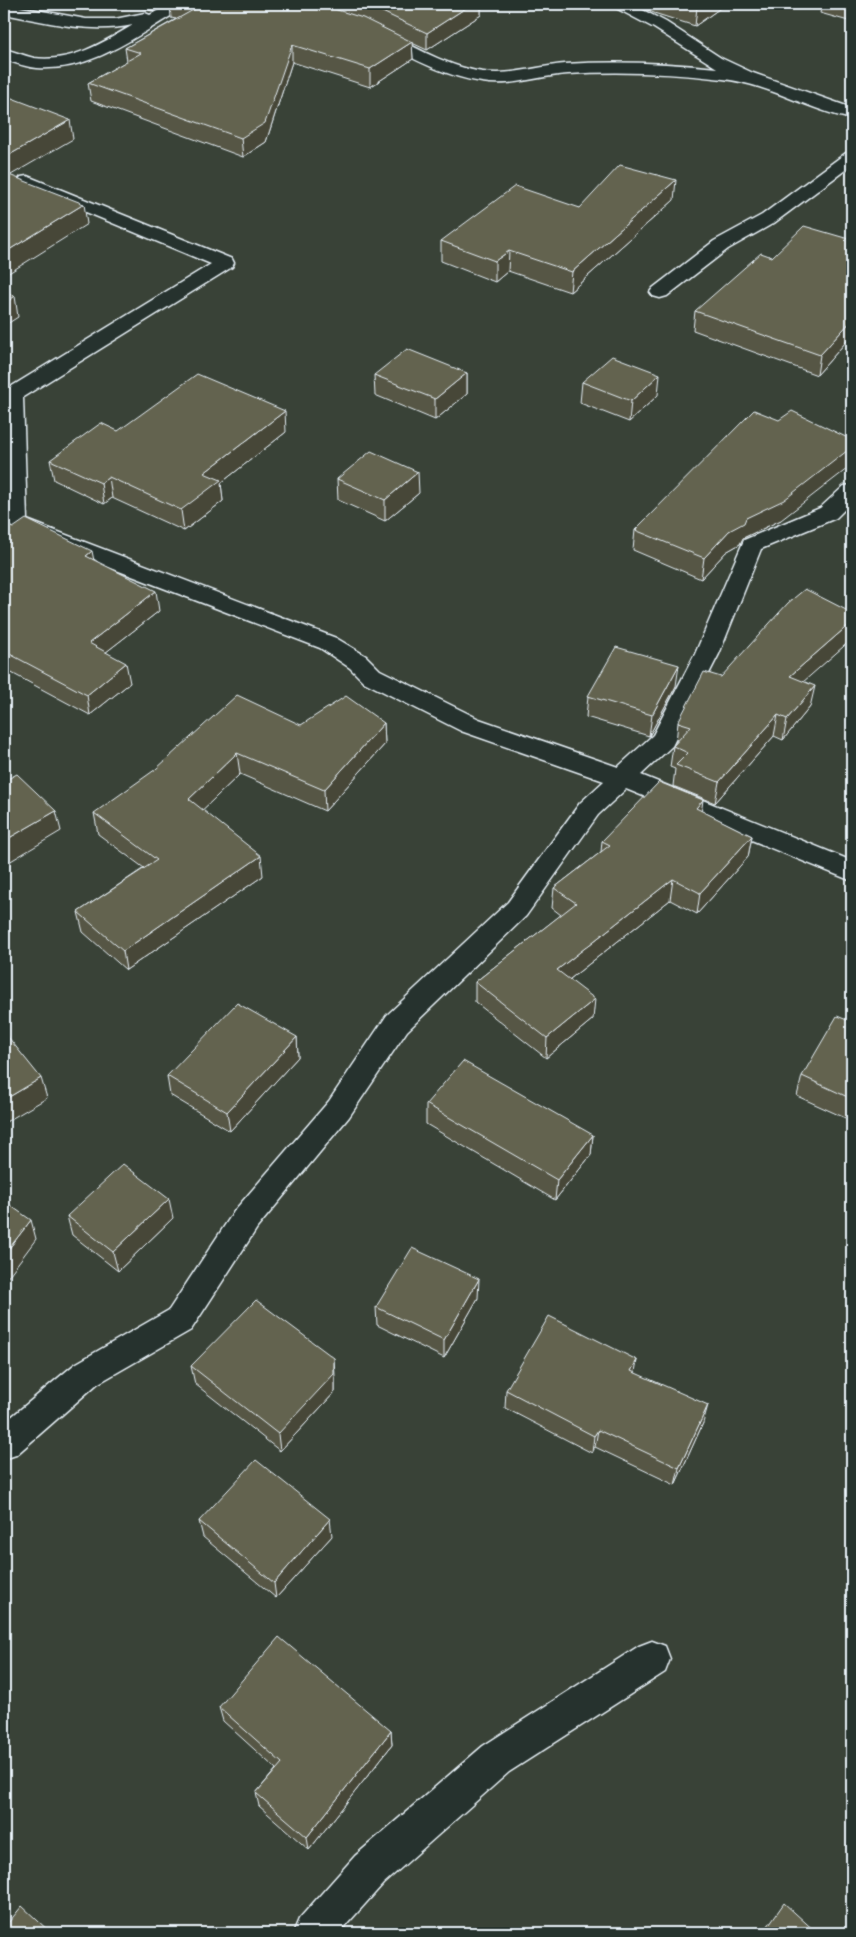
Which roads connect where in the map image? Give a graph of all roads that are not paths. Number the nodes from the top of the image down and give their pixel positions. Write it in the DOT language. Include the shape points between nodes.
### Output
graph roads {
  1 [pos="180,4"];
  2 [pos="620,4"];
  3 [pos="4,9"];
  4 [pos="158,16"];
  5 [pos="362,28"];
  6 [pos="4,54"];
  7 [pos="747,77"];
  8 [pos="852,114"];
  9 [pos="852,156"];
  10 [pos="28,181"];
  11 [pos="660,292"];
  12 [pos="8,398"];
  13 [pos="852,491"];
  14 [pos="12,527"];
  15 [pos="623,778"];
  16 [pos="852,872"];
  17 [pos="4,1444"];
  18 [pos="652,1658"];
  19 [pos="313,1933"];
  1 -- 4 [label="street"];
  2 -- 7 [label="street"];
  3 -- 4 [label="street" via="86,24 115,24"];
  4 -- 6 [label="street" via="126,37 58,64 36,63"];
  5 -- 7 [label="street" via="447,68 482,77 515,78 566,69 628,68"];
  7 -- 8 [label="street"];
  9 -- 11 [label="street" via="768,219 722,245"];
  10 -- 12 [label="street" via="225,264"];
  12 -- 14 [label="street"];
  13 -- 15 [label="street" via="828,513 752,545 707,654 662,740"];
  14 -- 15 [label="street" via="328,643 358,662 372,676 470,725"];
  15 -- 16 [label="street"];
  15 -- 17 [label="street" via="588,809 517,909 398,1023 339,1110 246,1219 180,1320 86,1374"];
  18 -- 19 [label="street" via="496,1759 369,1870"];
}
